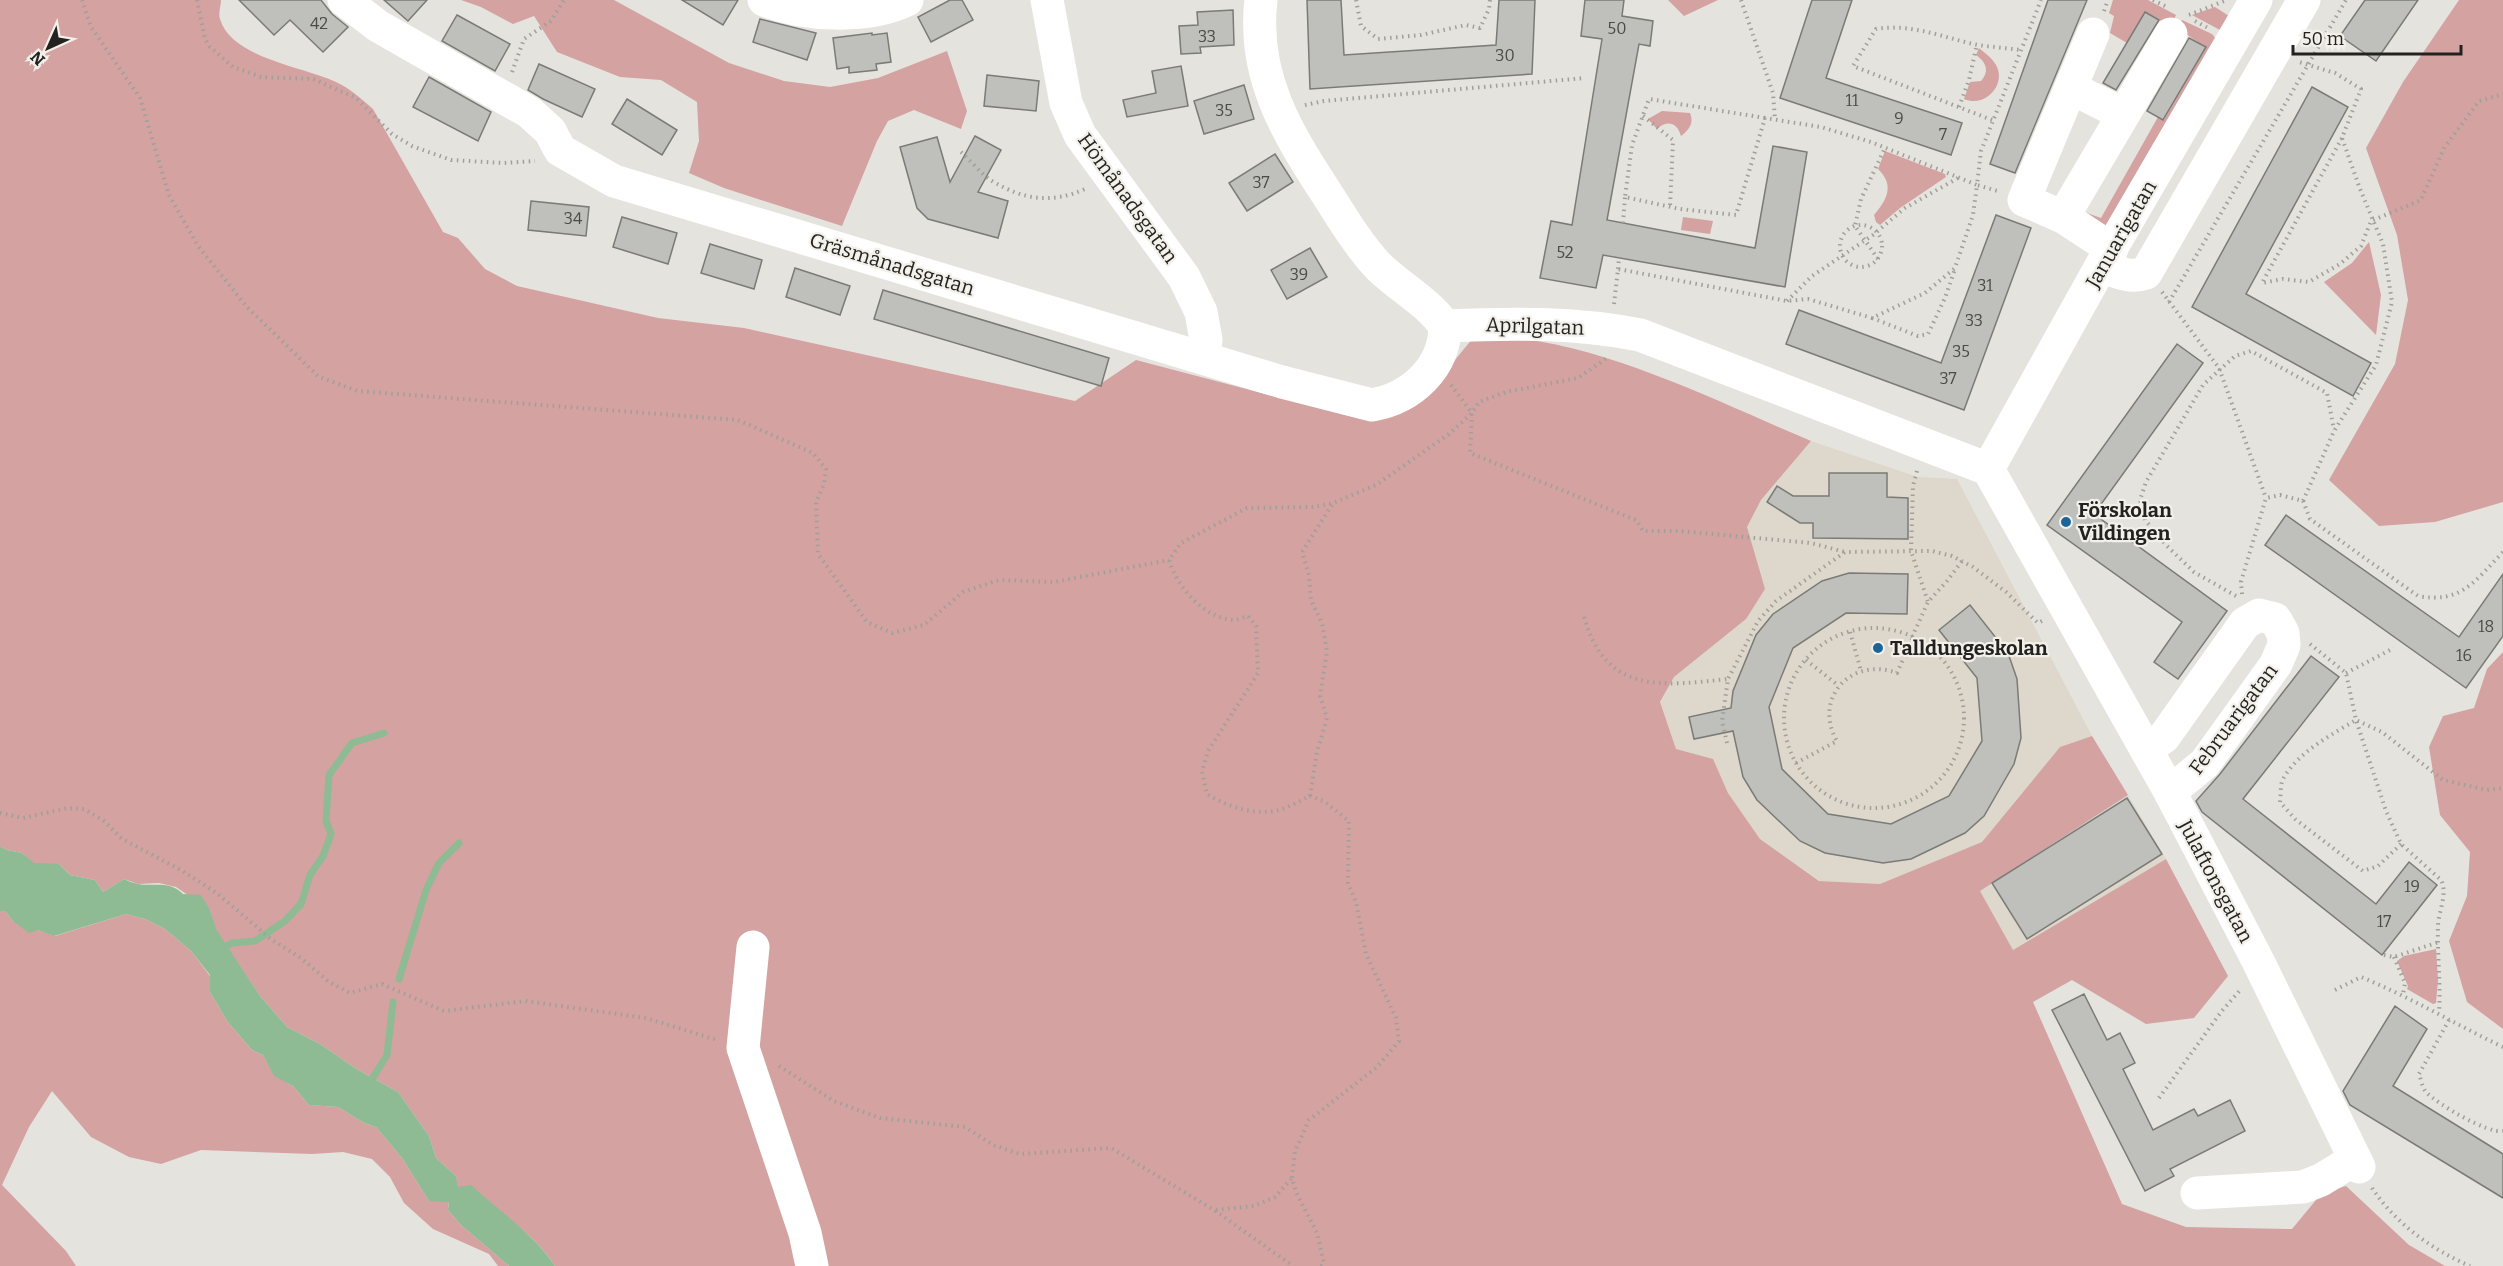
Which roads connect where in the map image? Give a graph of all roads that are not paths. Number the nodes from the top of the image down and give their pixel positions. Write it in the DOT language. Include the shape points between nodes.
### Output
graph roads {
  1 [pos="344,0"];
  2 [pos="764,0"];
  3 [pos="907,0"];
  4 [pos="1047,0"];
  5 [pos="1261,0"];
  6 [pos="2304,0"];
  7 [pos="2239,8"];
  8 [pos="2177,18"];
  9 [pos="2093,34"];
  10 [pos="2071,88"];
  11 [pos="2123,114"];
  12 [pos="2063,217"];
  13 [pos="2107,257"];
  14 [pos="1445,326"];
  15 [pos="1204,358"];
  16 [pos="1988,469"];
  17 [pos="2147,749"];
  18 [pos="2170,792"];
  19 [pos="753,947"];
  20 [pos="2197,1193"];
  21 [pos="812,1266"];
  1 -- 15 [label="street, Gräsmånadsgatan" via="378,26 501,94 550,131 560,150 614,181"];
  2 -- 3 [label="street" via="813,14 881,10"];
  4 -- 15 [label="street, Hömånadsgatan" via="1066,103 1080,135 1184,277 1201,312 1206,340"];
  5 -- 14 [label="street" via="1263,61 1277,111 1299,151 1370,256 1395,283 1436,313"];
  6 -- 13 [label="street" via="2146,273 2121,274"];
  7 -- 13 [label="street, Januarigatan"];
  8 -- 11 [label="street"];
  9 -- 10 [label="street"];
  10 -- 11 [label="street"];
  10 -- 12 [label="street" via="2024,200"];
  11 -- 12 [label="street"];
  12 -- 13 [label="street"];
  13 -- 16 [label="street, Januarigatan"];
  14 -- 15 [label="street, Gräsmånadsgatan" via="1442,352 1419,383 1386,402 1372,405"];
  14 -- 16 [label="street, Aprilgatan" via="1542,323 1640,335"];
  16 -- 17 [label="street, Julaftonsgatan"];
  17 -- 18 [label="street, Julaftonsgatan"];
  17 -- 18 [label="street, Februarigatan" via="2164,737 2245,623 2259,615 2275,619 2284,645 2277,664 2205,763"];
  18 -- 20 [label="street, Julaftonsgatan" via="2357,1163 2303,1187"];
  19 -- 21 [label="street" via="743,1048 805,1233"];
}
